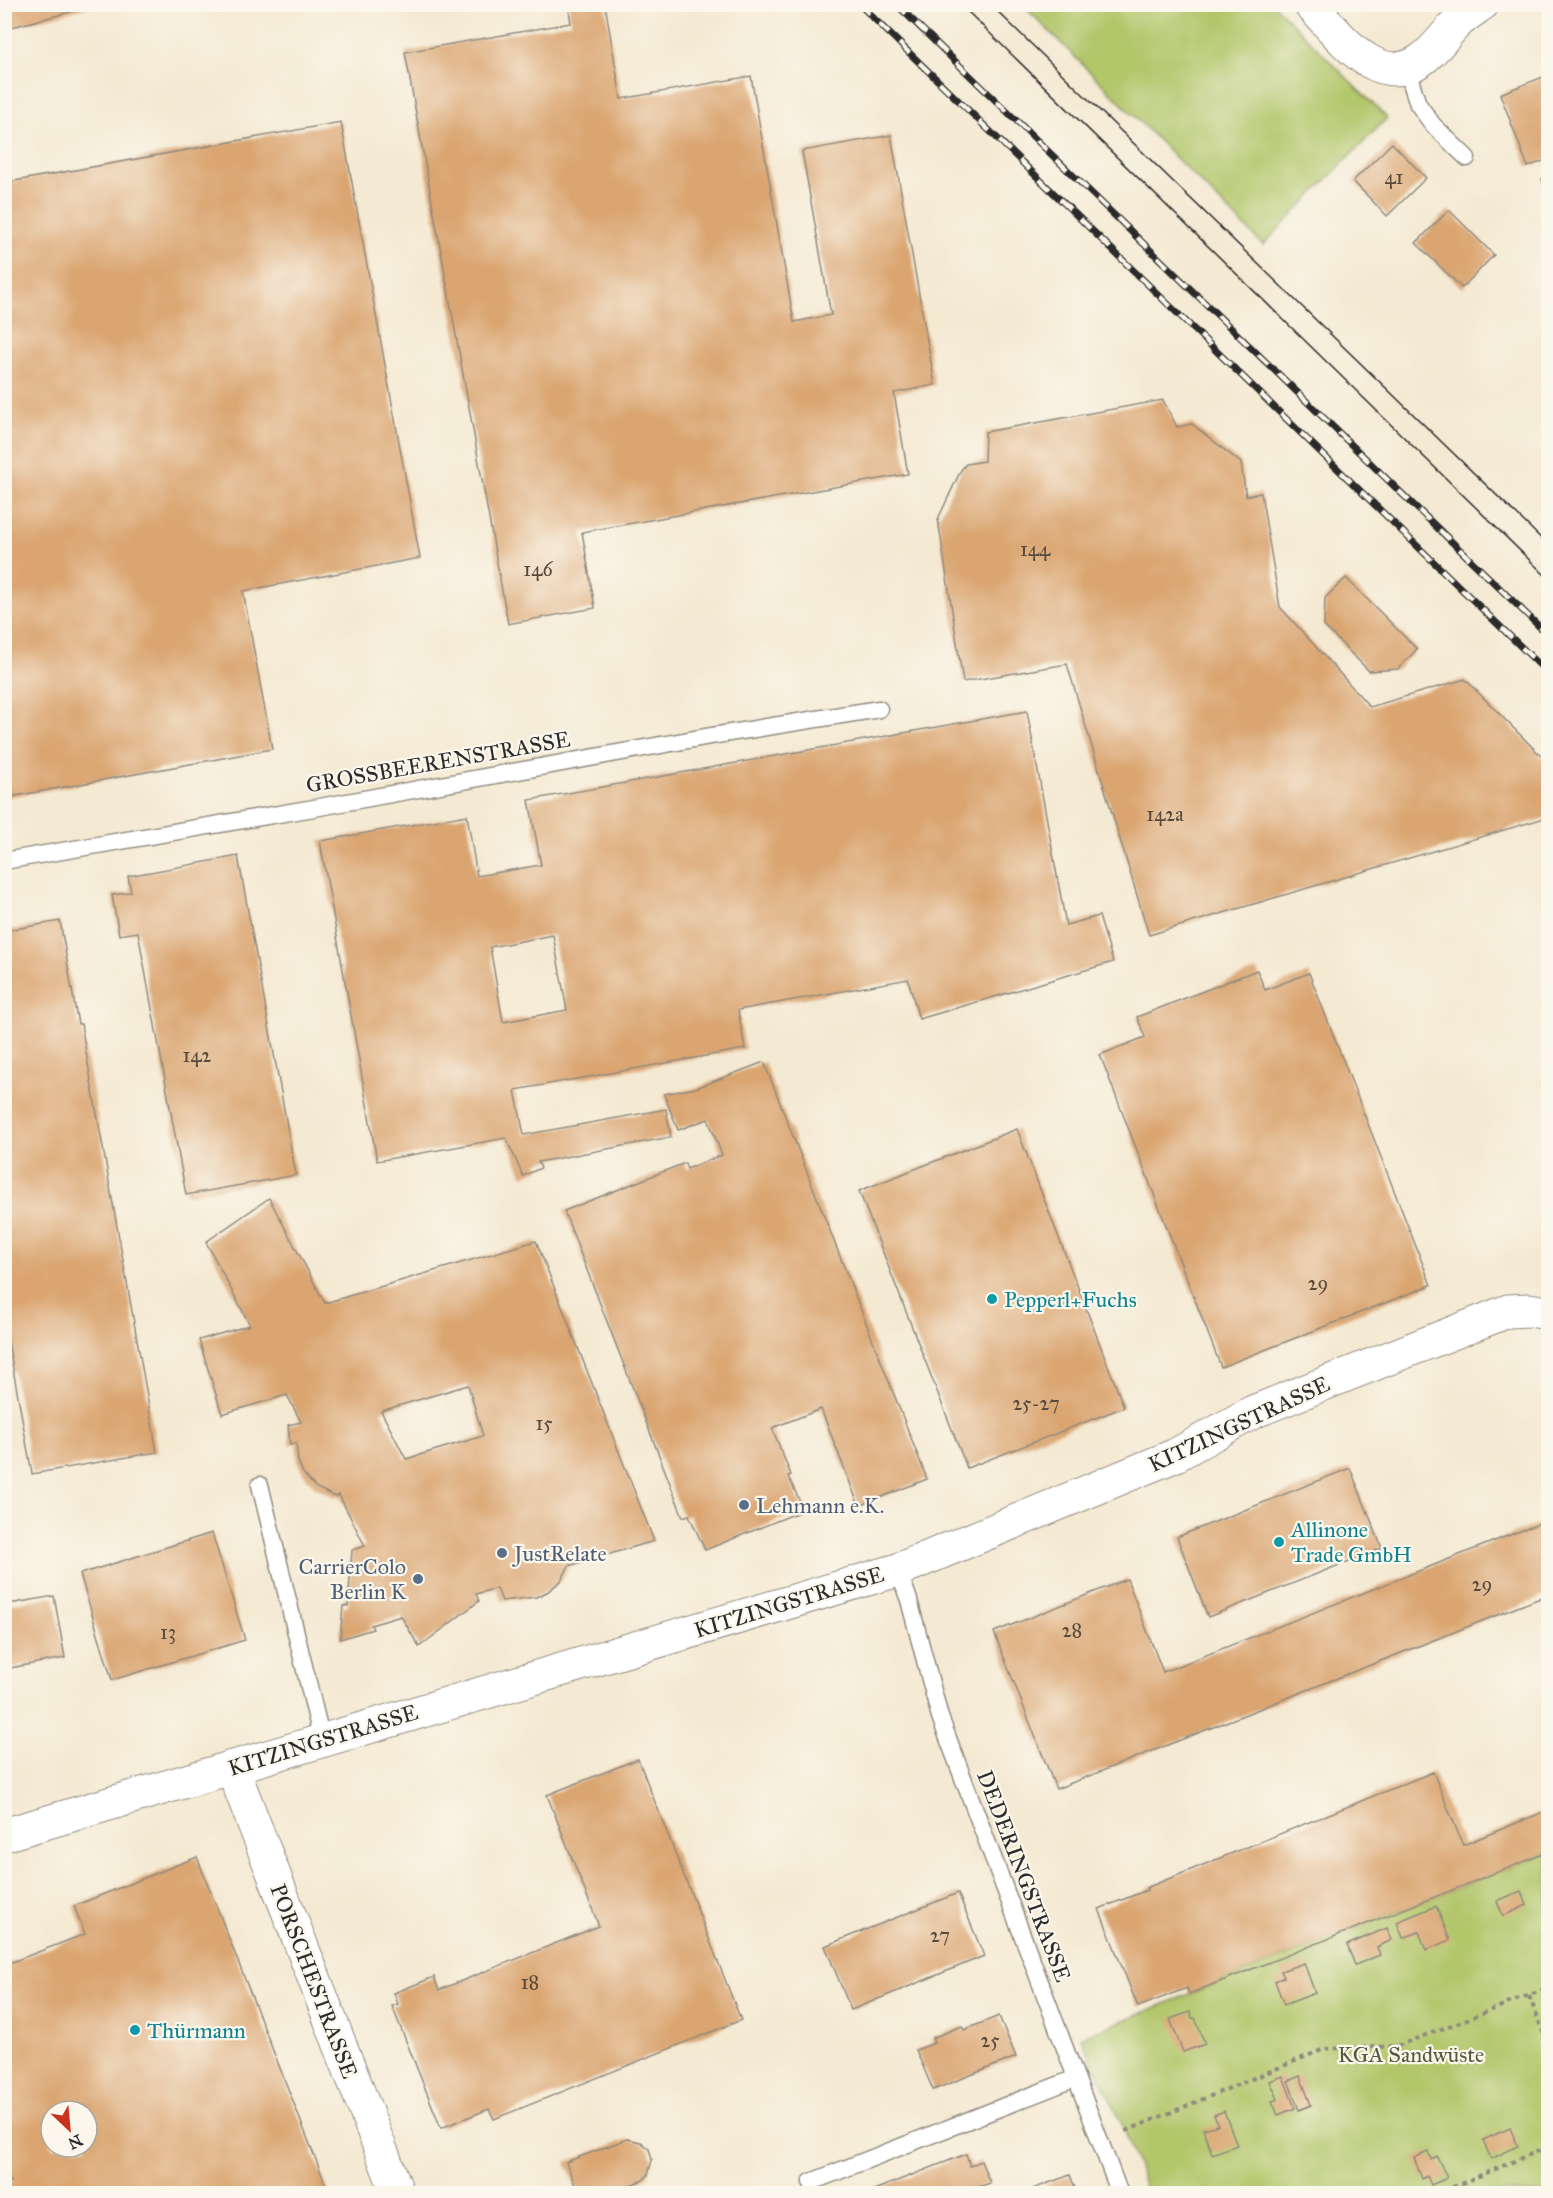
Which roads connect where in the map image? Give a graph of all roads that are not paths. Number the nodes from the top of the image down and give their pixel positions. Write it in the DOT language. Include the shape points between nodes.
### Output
graph roads {
  1 [pos="1310,4"];
  2 [pos="1482,4"];
  3 [pos="1406,68"];
  4 [pos="1467,158"];
  5 [pos="879,710"];
  6 [pos="4,861"];
  7 [pos="1548,1313"];
  8 [pos="260,1485"];
  9 [pos="898,1570"];
  10 [pos="322,1740"];
  11 [pos="232,1767"];
  12 [pos="4,1835"];
  13 [pos="1076,2078"];
  14 [pos="811,2182"];
  15 [pos="398,2193"];
  16 [pos="1120,2193"];
  1 -- 3 [label="street" via="1361,57 1387,70"];
  2 -- 3 [label="street" via="1459,20 1426,56"];
  3 -- 4 [label="lane" via="1418,104 1433,125"];
  5 -- 6 [label="lane, GROSSBEERENSTRASSE"];
  7 -- 9 [label="street, KITZINGSTRASSE" via="1508,1311 1355,1370 1253,1412 1176,1455"];
  8 -- 10 [label="lane"];
  9 -- 10 [label="street, KITZINGSTRASSE"];
  9 -- 13 [label="lane, DEDERINGSTRASSE" via="940,1717"];
  10 -- 11 [label="street, KITZINGSTRASSE"];
  11 -- 12 [label="street, KITZINGSTRASSE"];
  11 -- 15 [label="street, PORSCHESTRASSE"];
  13 -- 14 [label="lane"];
  13 -- 16 [label="lane, DEDERINGSTRASSE"];
}
